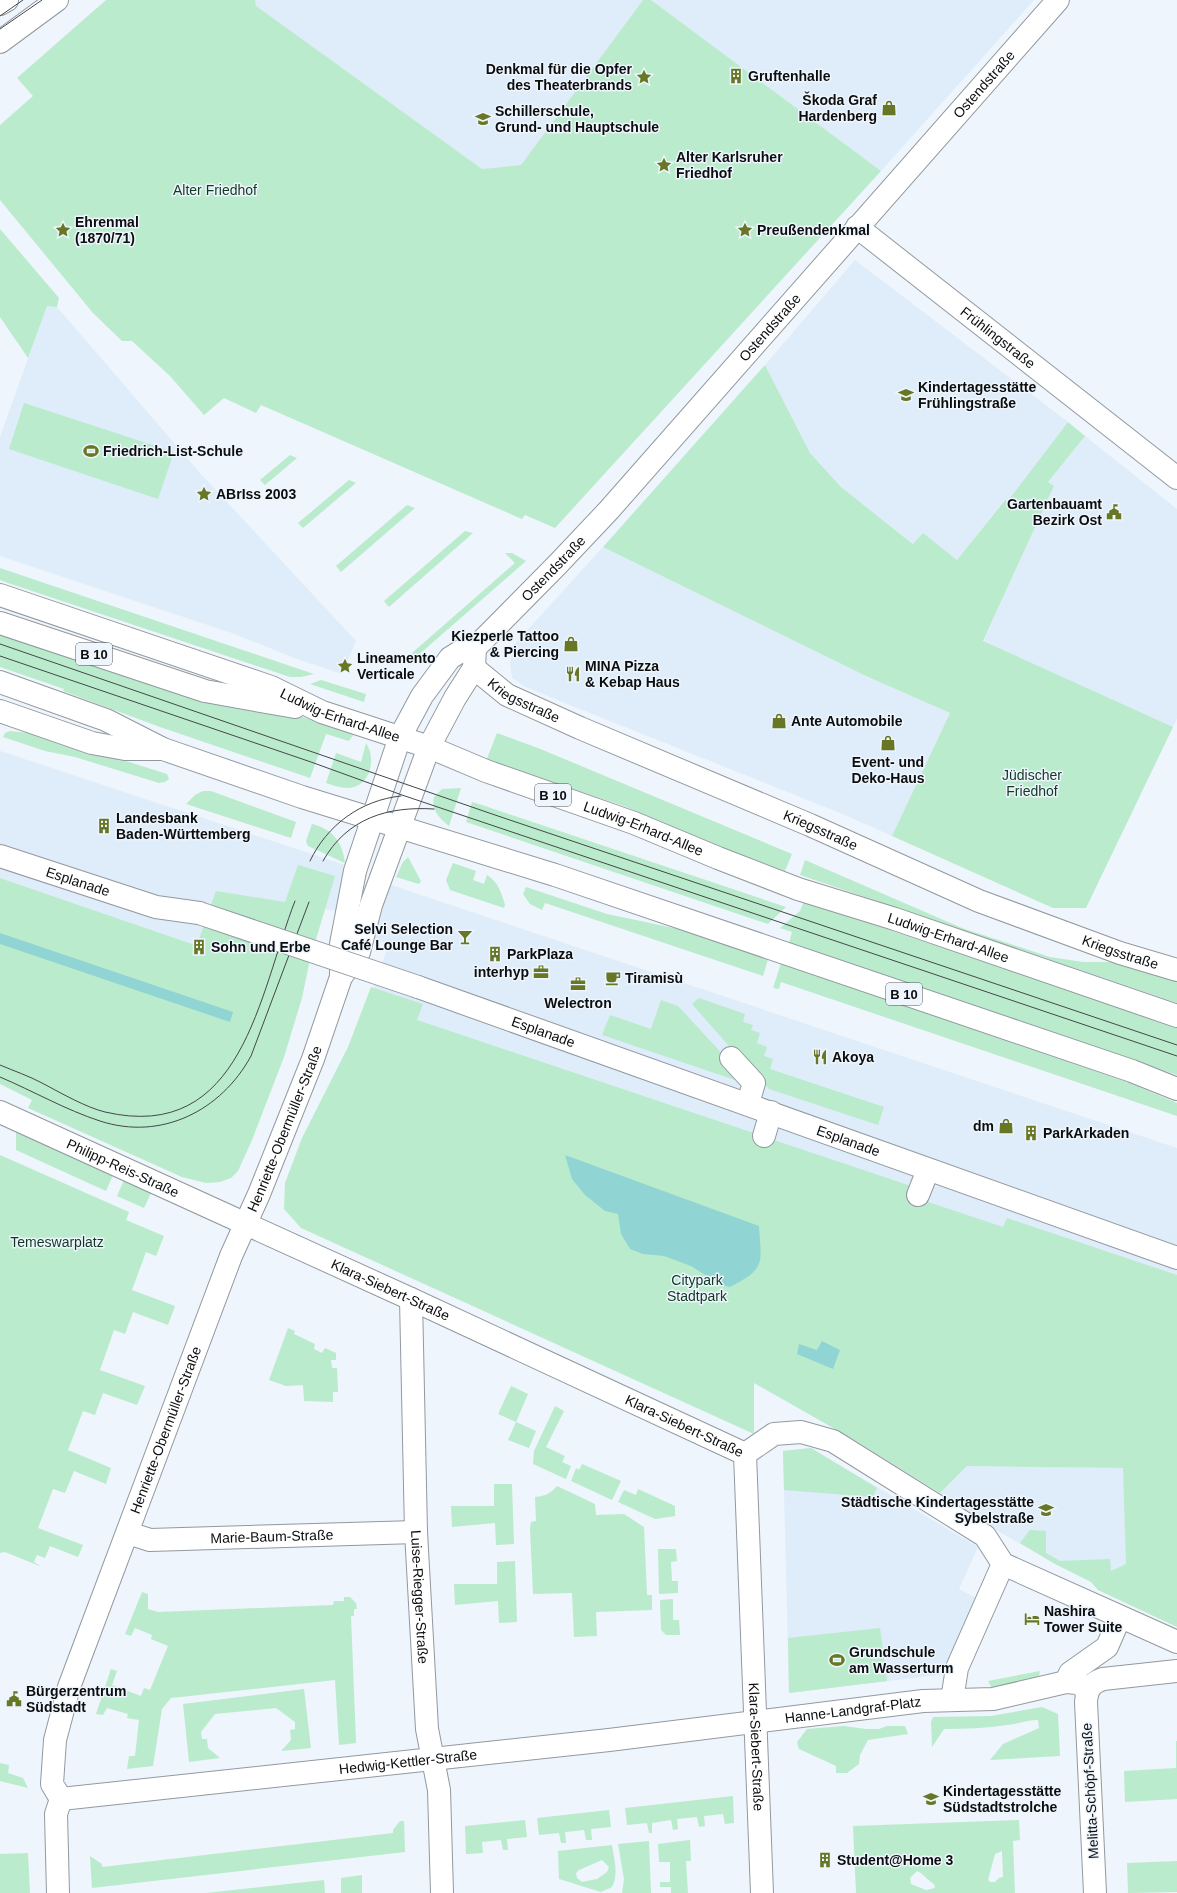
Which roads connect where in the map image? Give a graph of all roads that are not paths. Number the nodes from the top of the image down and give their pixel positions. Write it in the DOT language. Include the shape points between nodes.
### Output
graph roads {
  1 [pos="8,0"];
  2 [pos="57,0"];
  3 [pos="1058,0"];
  4 [pos="0,4"];
  5 [pos="0,42"];
  6 [pos="857,227"];
  7 [pos="1177,478"];
  8 [pos="0,595"];
  9 [pos="0,623"];
  10 [pos="474,658"];
  11 [pos="0,682"];
  12 [pos="0,711"];
  13 [pos="322,712"];
  14 [pos="400,737"];
  15 [pos="429,747"];
  16 [pos="163,749"];
  17 [pos="373,819"];
  18 [pos="400,827"];
  19 [pos="0,856"];
  20 [pos="1177,970"];
  21 [pos="341,977"];
  22 [pos="1177,1016"];
  23 [pos="732,1058"];
  24 [pos="1177,1089"];
  25 [pos="748,1103"];
  26 [pos="0,1112"];
  27 [pos="771,1112"];
  28 [pos="764,1136"];
  29 [pos="928,1170"];
  30 [pos="918,1195"];
  31 [pos="246,1224"];
  32 [pos="1177,1258"];
  33 [pos="410,1299"];
  34 [pos="745,1454"];
  35 [pos="416,1532"];
  36 [pos="128,1533"];
  37 [pos="1003,1564"];
  38 [pos="1120,1616"];
  39 [pos="1177,1642"];
  40 [pos="1177,1671"];
  41 [pos="1066,1682"];
  42 [pos="1088,1689"];
  43 [pos="952,1700"];
  44 [pos="755,1721"];
  45 [pos="433,1758"];
  46 [pos="61,1799"];
  47 [pos="58,1893"];
  48 [pos="442,1893"];
  49 [pos="762,1893"];
  50 [pos="1095,1893"];
  1 -- 4 [label="street"];
  2 -- 5 [label="street"];
  3 -- 6 [label="street, Ostendstraße"];
  6 -- 7 [label="street, Frühlingstraße"];
  6 -- 10 [label="street, Ostendstraße" via="609,510"];
  8 -- 13 [label="street, Ludwig-Erhard-Allee" via="271,687"];
  9 -- 13 [label="street, B 10" via="205,691"];
  10 -- 14 [label="street, Ostendstraße" via="466,648 450,658 422,696"];
  10 -- 15 [label="street, Ostendstraße"];
  10 -- 20 [label="street, Kriegsstraße" via="507,694 580,728 979,900 1120,953"];
  11 -- 16 [label="street, B 10" via="106,720"];
  12 -- 16 [label="street" via="92,743 125,749"];
  13 -- 14 [label="street, Ludwig-Erhard-Allee / B 10"];
  14 -- 15 [label="street, Ludwig-Erhard-Allee / B 10"];
  14 -- 17 [label="street, Ostendstraße"];
  15 -- 18 [label="street, Ostendstraße"];
  15 -- 22 [label="street, Ludwig-Erhard-Allee / B 10" via="486,772 634,823 793,887 895,919"];
  16 -- 17 [label="street, B 10"];
  17 -- 18 [label="street, B 10"];
  17 -- 21 [label="street, Henriette-Obermüller-Straße" via="355,871 341,944"];
  18 -- 21 [label="street, Henriette-Obermüller-Straße" via="371,905 359,952"];
  18 -- 24 [label="street, B 10" via="638,903 1132,1071"];
  19 -- 25 [label="street, Esplanade, bridge" via="156,907 418,987"];
  21 -- 31 [label="street, Henriette-Obermüller-Straße" via="313,1059"];
  23 -- 25 [label="street" via="754,1082"];
  25 -- 27 [label="street, Esplanade"];
  26 -- 31 [label="street, Philipp-Reis-Straße"];
  27 -- 28 [label="street"];
  27 -- 29 [label="street, Esplanade"];
  29 -- 30 [label="street"];
  29 -- 32 [label="street, Esplanade"];
  31 -- 33 [label="street, Klara-Siebert-Straße"];
  31 -- 36 [label="street, Henriette-Obermüller-Straße" via="231,1256"];
  33 -- 34 [label="street, Klara-Siebert-Straße"];
  33 -- 35 [label="street, Luise-Riegger-Straße"];
  34 -- 37 [label="street" via="774,1434 801,1432 833,1441 985,1536"];
  34 -- 44 [label="street, Klara-Siebert-Straße"];
  35 -- 36 [label="street, Marie-Baum-Straße" via="150,1540"];
  35 -- 45 [label="street, Luise-Riegger-Straße" via="427,1729"];
  36 -- 46 [label="street, Henriette-Obermüller-Straße" via="69,1687 55,1740 52,1784"];
  37 -- 38 [label="street"];
  37 -- 43 [label="street" via="957,1668"];
  38 -- 39 [label="street"];
  38 -- 41 [label="street" via="1108,1647 1070,1673"];
  40 -- 42 [label="street" via="1103,1679"];
  41 -- 42 [label="street, Hanne-Landgraf-Platz" via="1077,1683"];
  41 -- 43 [label="street, Hanne-Landgraf-Platz" via="993,1700"];
  42 -- 50 [label="street, Melitta-Schöpf-Straße" via="1086,1702"];
  43 -- 44 [label="street, Hanne-Landgraf-Platz" via="923,1701"];
  44 -- 45 [label="street, Hedwig-Kettler-Straße" via="609,1740"];
  44 -- 49 [label="street, Klara-Siebert-Straße"];
  45 -- 46 [label="street, Hedwig-Kettler-Straße"];
  45 -- 48 [label="street, Luise-Riegger-Straße" via="439,1790"];
  46 -- 47 [label="street" via="56,1814"];
}
